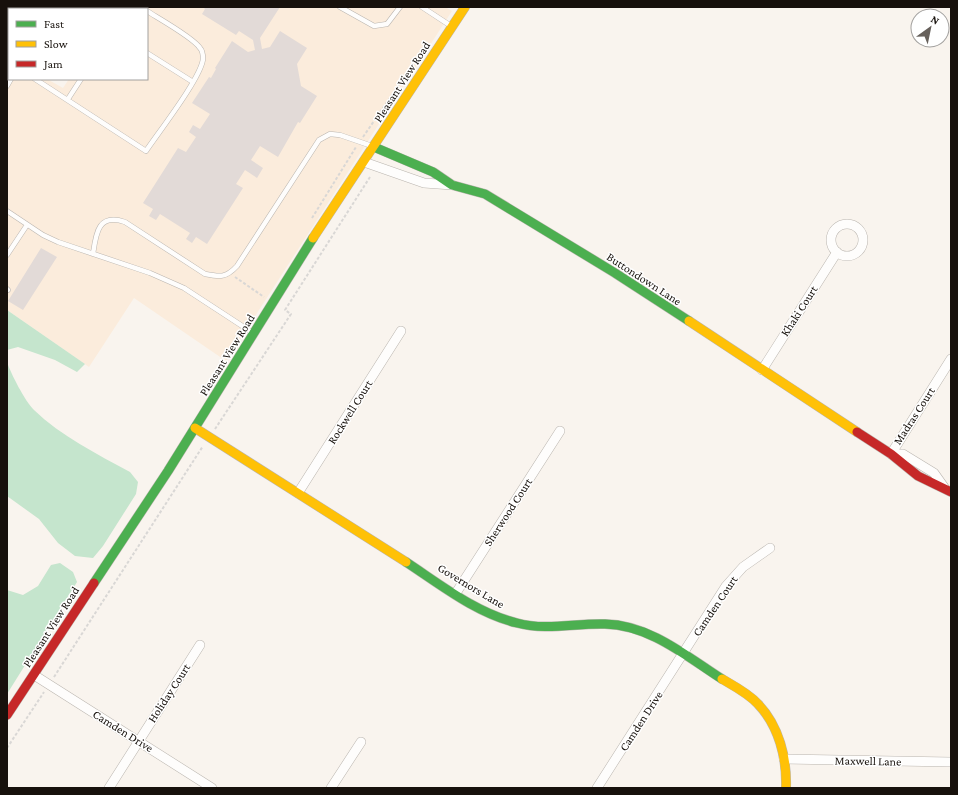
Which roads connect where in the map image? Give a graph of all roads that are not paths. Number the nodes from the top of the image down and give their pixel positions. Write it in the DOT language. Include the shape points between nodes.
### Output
graph roads {
  1 [pos="340,7"];
  2 [pos="400,7"];
  3 [pos="422,7"];
  4 [pos="465,7"];
  5 [pos="148,11"];
  6 [pos="452,27"];
  7 [pos="148,54"];
  8 [pos="37,80"];
  9 [pos="80,80"];
  10 [pos="193,82"];
  11 [pos="68,99"];
  12 [pos="374,147"];
  13 [pos="364,162"];
  14 [pos="452,185"];
  15 [pos="7,211"];
  16 [pos="27,225"];
  17 [pos="837,252"];
  18 [pos="93,254"];
  19 [pos="7,255"];
  20 [pos="401,330"];
  21 [pos="254,334"];
  22 [pos="951,359"];
  23 [pos="762,370"];
  24 [pos="195,428"];
  25 [pos="560,431"];
  26 [pos="891,454"];
  27 [pos="948,490"];
  28 [pos="298,493"];
  29 [pos="770,548"];
  30 [pos="456,593"];
  31 [pos="200,645"];
  32 [pos="684,653"];
  33 [pos="34,675"];
  34 [pos="7,715"];
  35 [pos="139,741"];
  36 [pos="361,742"];
  37 [pos="784,759"];
  38 [pos="951,762"];
  39 [pos="109,788"];
  40 [pos="212,788"];
  41 [pos="331,788"];
  42 [pos="597,788"];
  43 [pos="786,788"];
  1 -- 2 [label="lane" via="374,26 387,24"];
  3 -- 6 [label="lane"];
  4 -- 6 [label="street, Pleasant View Road"];
  5 -- 10 [label="lane" via="193,40 200,48 203,59"];
  6 -- 12 [label="street, Pleasant View Road"];
  7 -- 10 [label="lane"];
  8 -- 11 [label="lane"];
  9 -- 11 [label="lane"];
  10 -- 11 [label="lane" via="146,151"];
  12 -- 13 [label="street, Pleasant View Road"];
  12 -- 14 [label="street, Buttondown Lane" via="433,172"];
  12 -- 18 [label="lane" via="340,135 330,134 319,140 237,266 230,273 220,277 205,274 125,222 116,219 102,224 96,234"];
  13 -- 14 [label="street" via="424,183"];
  13 -- 21 [label="street, Pleasant View Road" via="313,238"];
  14 -- 23 [label="street, Buttondown Lane" via="485,194 615,274"];
  15 -- 16 [label="lane"];
  16 -- 18 [label="lane" via="58,242"];
  16 -- 19 [label="lane"];
  17 -- 23 [label="street, Khaki Court"];
  18 -- 21 [label="lane" via="150,272 184,288"];
  20 -- 28 [label="street, Rockwell Court"];
  21 -- 24 [label="street, Pleasant View Road"];
  22 -- 26 [label="street, Madras Court"];
  23 -- 26 [label="street, Buttondown Lane"];
  24 -- 28 [label="street, Governors Lane"];
  24 -- 33 [label="street, Pleasant View Road"];
  25 -- 30 [label="street, Sherwood Court"];
  26 -- 27 [label="street, Buttondown Lane" via="903,466 928,482"];
  28 -- 30 [label="street, Governors Lane"];
  29 -- 32 [label="street, Camden Court" via="734,576"];
  30 -- 32 [label="street, Governors Lane" via="495,617 518,624 536,627 616,624 641,631"];
  31 -- 35 [label="street, Holiday Court"];
  32 -- 37 [label="street, Governors Lane" via="758,705 774,729"];
  32 -- 42 [label="street, Camden Drive"];
  33 -- 34 [label="street, Pleasant View Road"];
  33 -- 35 [label="street, Camden Drive"];
  35 -- 39 [label="street, Holiday Court"];
  35 -- 40 [label="street, Camden Drive"];
  36 -- 41 [label="street"];
  37 -- 38 [label="street, Maxwell Lane"];
  37 -- 43 [label="street, Governors Lane"];
}
